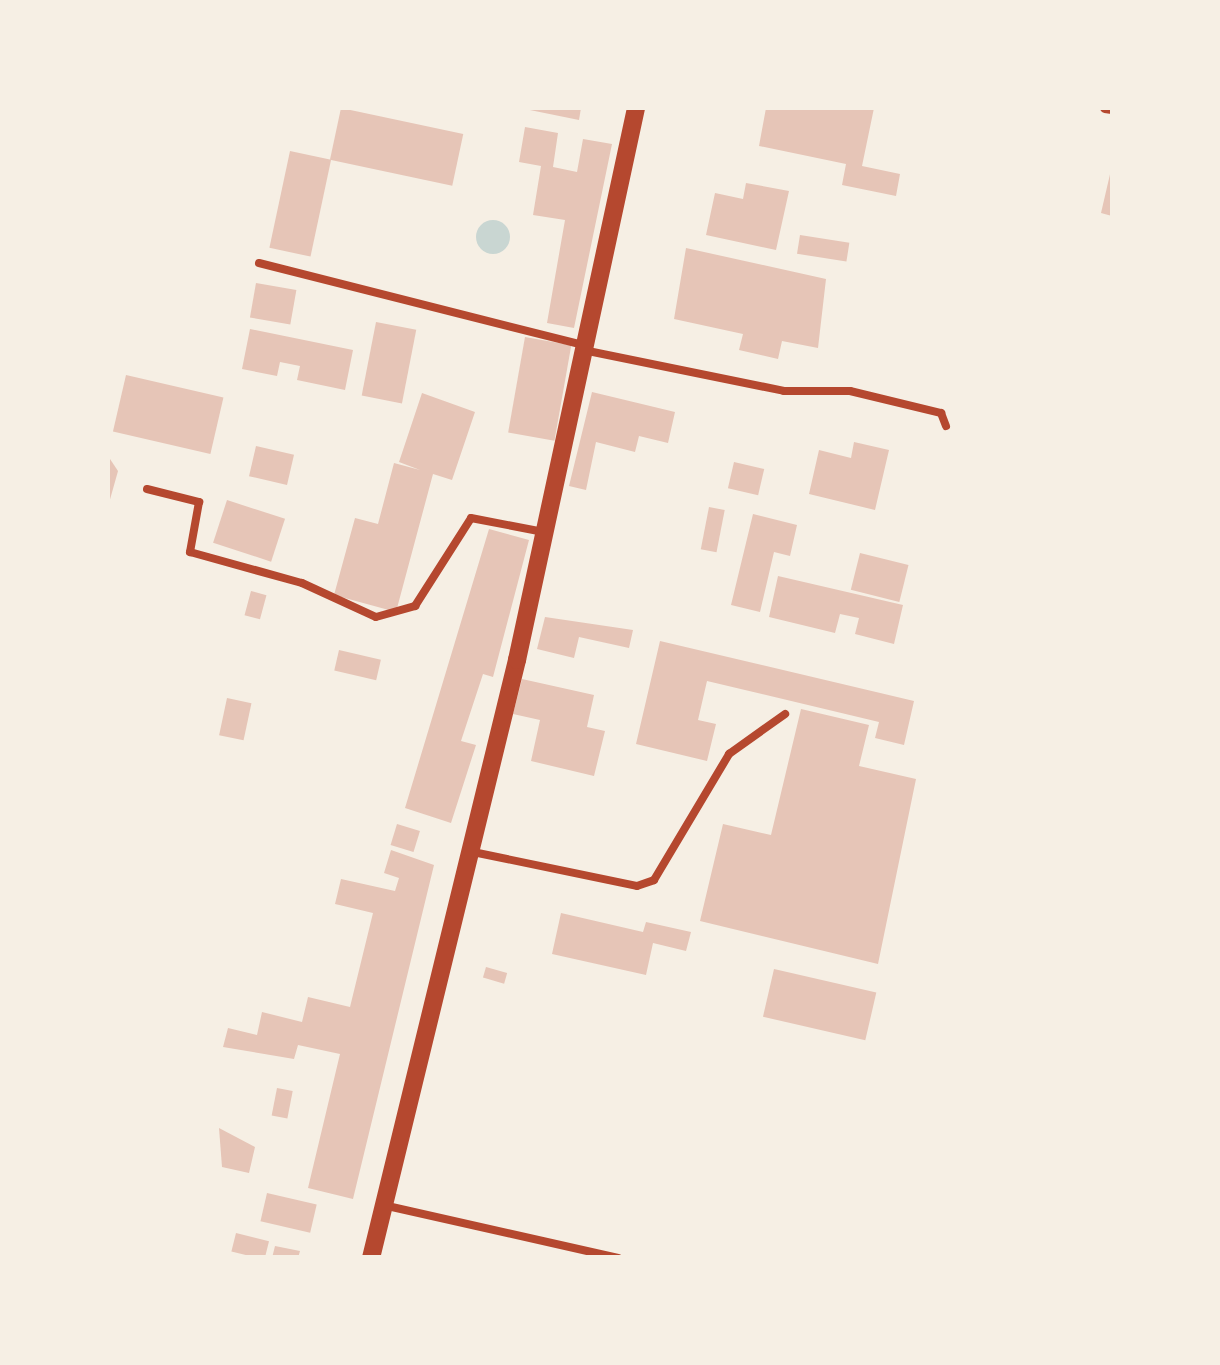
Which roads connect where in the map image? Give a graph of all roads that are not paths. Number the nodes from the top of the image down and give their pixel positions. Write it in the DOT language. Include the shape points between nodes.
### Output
graph roads {
  1 [pos="636,108"];
  2 [pos="260,263"];
  3 [pos="588,349"];
  4 [pos="946,426"];
  5 [pos="147,489"];
  6 [pos="544,532"];
  7 [pos="785,714"];
  8 [pos="467,851"];
  9 [pos="379,1204"];
  10 [pos="371,1258"];
  11 [pos="618,1258"];
  1 -- 3 [label="street"];
  2 -- 3 [label="lane"];
  3 -- 4 [label="lane" via="784,391 850,391 941,413"];
  3 -- 6 [label="street"];
  5 -- 6 [label="lane" via="200,502 190,552 302,583 376,616 416,606 471,518"];
  6 -- 8 [label="street"];
  7 -- 8 [label="lane" via="729,754 654,880 637,886"];
  8 -- 9 [label="street"];
  9 -- 10 [label="street"];
  9 -- 11 [label="lane"];
}
